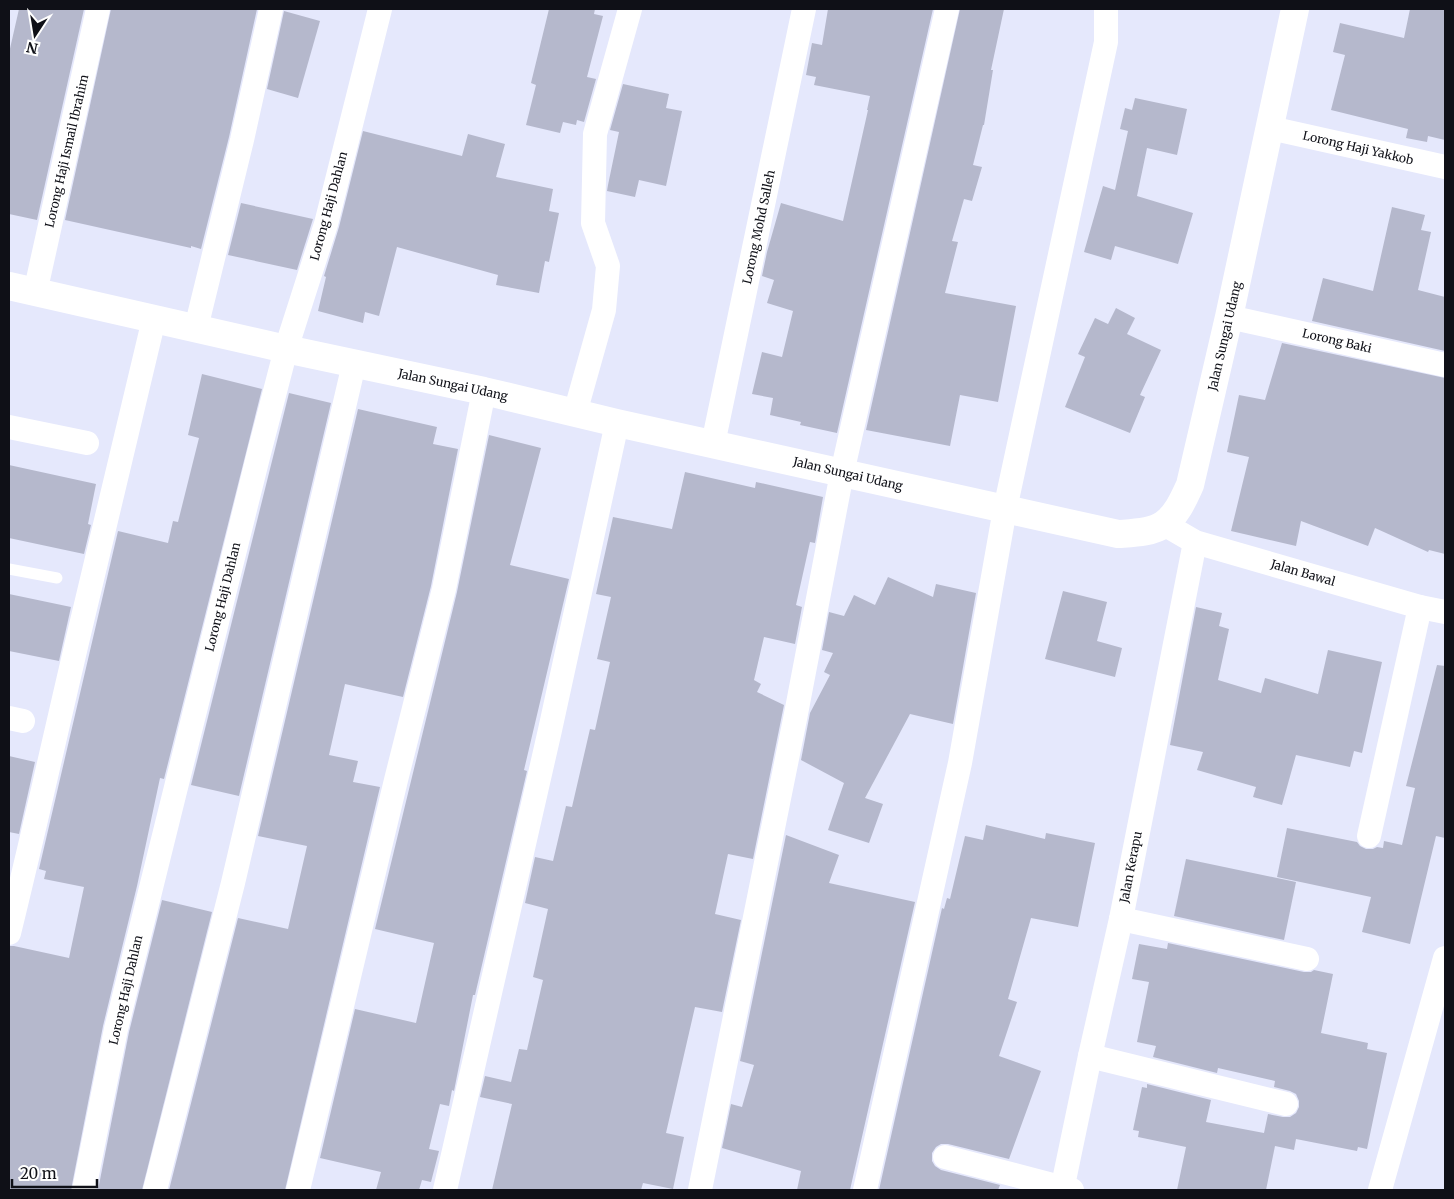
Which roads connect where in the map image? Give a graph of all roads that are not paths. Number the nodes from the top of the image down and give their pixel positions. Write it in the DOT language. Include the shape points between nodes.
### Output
graph roads {
  1 [pos="98,9"];
  2 [pos="271,9"];
  3 [pos="380,9"];
  4 [pos="630,9"];
  5 [pos="804,9"];
  6 [pos="948,9"];
  7 [pos="1106,9"];
  8 [pos="1295,9"];
  9 [pos="1270,128"];
  10 [pos="1445,168"];
  11 [pos="9,286"];
  12 [pos="35,292"];
  13 [pos="1229,317"];
  14 [pos="154,319"];
  15 [pos="196,328"];
  16 [pos="286,349"];
  17 [pos="354,364"];
  18 [pos="1445,365"];
  19 [pos="484,391"];
  20 [pos="576,413"];
  21 [pos="617,424"];
  22 [pos="9,427"];
  23 [pos="87,443"];
  24 [pos="713,444"];
  25 [pos="842,473"];
  26 [pos="1005,509"];
  27 [pos="1164,524"];
  28 [pos="1195,542"];
  29 [pos="9,569"];
  30 [pos="57,578"];
  31 [pos="1420,607"];
  32 [pos="1445,612"];
  33 [pos="1369,836"];
  34 [pos="1121,919"];
  35 [pos="9,933"];
  36 [pos="1445,958"];
  37 [pos="1307,959"];
  38 [pos="1090,1056"];
  39 [pos="1286,1104"];
  40 [pos="945,1157"];
  41 [pos="1066,1189"];
  42 [pos="84,1190"];
  43 [pos="155,1190"];
  44 [pos="298,1190"];
  45 [pos="445,1190"];
  46 [pos="700,1190"];
  47 [pos="865,1190"];
  48 [pos="1380,1190"];
  1 -- 12 [label="street, Lorong Haji Ismail Ibrahim"];
  2 -- 15 [label="street"];
  3 -- 16 [label="street, Lorong Haji Dahlan" via="326,224"];
  4 -- 20 [label="street" via="595,134 593,223 608,266 604,310"];
  5 -- 24 [label="street, Lorong Mohd Salleh"];
  6 -- 25 [label="street"];
  7 -- 26 [label="street" via="1106,42 1100,72"];
  8 -- 9 [label="street, Jalan Sungai Udang"];
  9 -- 10 [label="street, Lorong Haji Yakkob"];
  9 -- 13 [label="street, Jalan Sungai Udang"];
  11 -- 12 [label="street, Jalan Sungai Udang"];
  12 -- 14 [label="street, Jalan Sungai Udang"];
  13 -- 18 [label="street, Lorong Baki"];
  13 -- 27 [label="street, Jalan Sungai Udang" via="1190,485 1178,508"];
  14 -- 15 [label="street, Jalan Sungai Udang"];
  14 -- 35 [label="street"];
  15 -- 16 [label="street, Jalan Sungai Udang"];
  16 -- 17 [label="street, Jalan Sungai Udang"];
  16 -- 42 [label="street, Lorong Haji Dahlan" via="118,1020"];
  17 -- 19 [label="street, Jalan Sungai Udang"];
  17 -- 43 [label="street" via="233,883"];
  19 -- 20 [label="street, Jalan Sungai Udang"];
  19 -- 44 [label="street" via="444,589"];
  20 -- 21 [label="street, Jalan Sungai Udang"];
  21 -- 24 [label="street, Jalan Sungai Udang"];
  21 -- 45 [label="street"];
  22 -- 23 [label="street"];
  24 -- 25 [label="street, Jalan Sungai Udang"];
  25 -- 26 [label="street, Jalan Sungai Udang"];
  25 -- 46 [label="street"];
  26 -- 27 [label="street, Jalan Sungai Udang" via="1118,534 1144,532"];
  26 -- 47 [label="street" via="960,763"];
  27 -- 28 [label="street, Jalan Bawal"];
  28 -- 31 [label="street, Jalan Bawal"];
  28 -- 34 [label="street, Jalan Kerapu"];
  29 -- 30 [label="lane"];
  31 -- 32 [label="street, Jalan Bawal"];
  31 -- 33 [label="street"];
  34 -- 37 [label="street"];
  34 -- 38 [label="street, Jalan Kerapu"];
  36 -- 48 [label="street"];
  38 -- 39 [label="street"];
  38 -- 41 [label="street, Jalan Kerapu"];
  40 -- 41 [label="street"];
}
